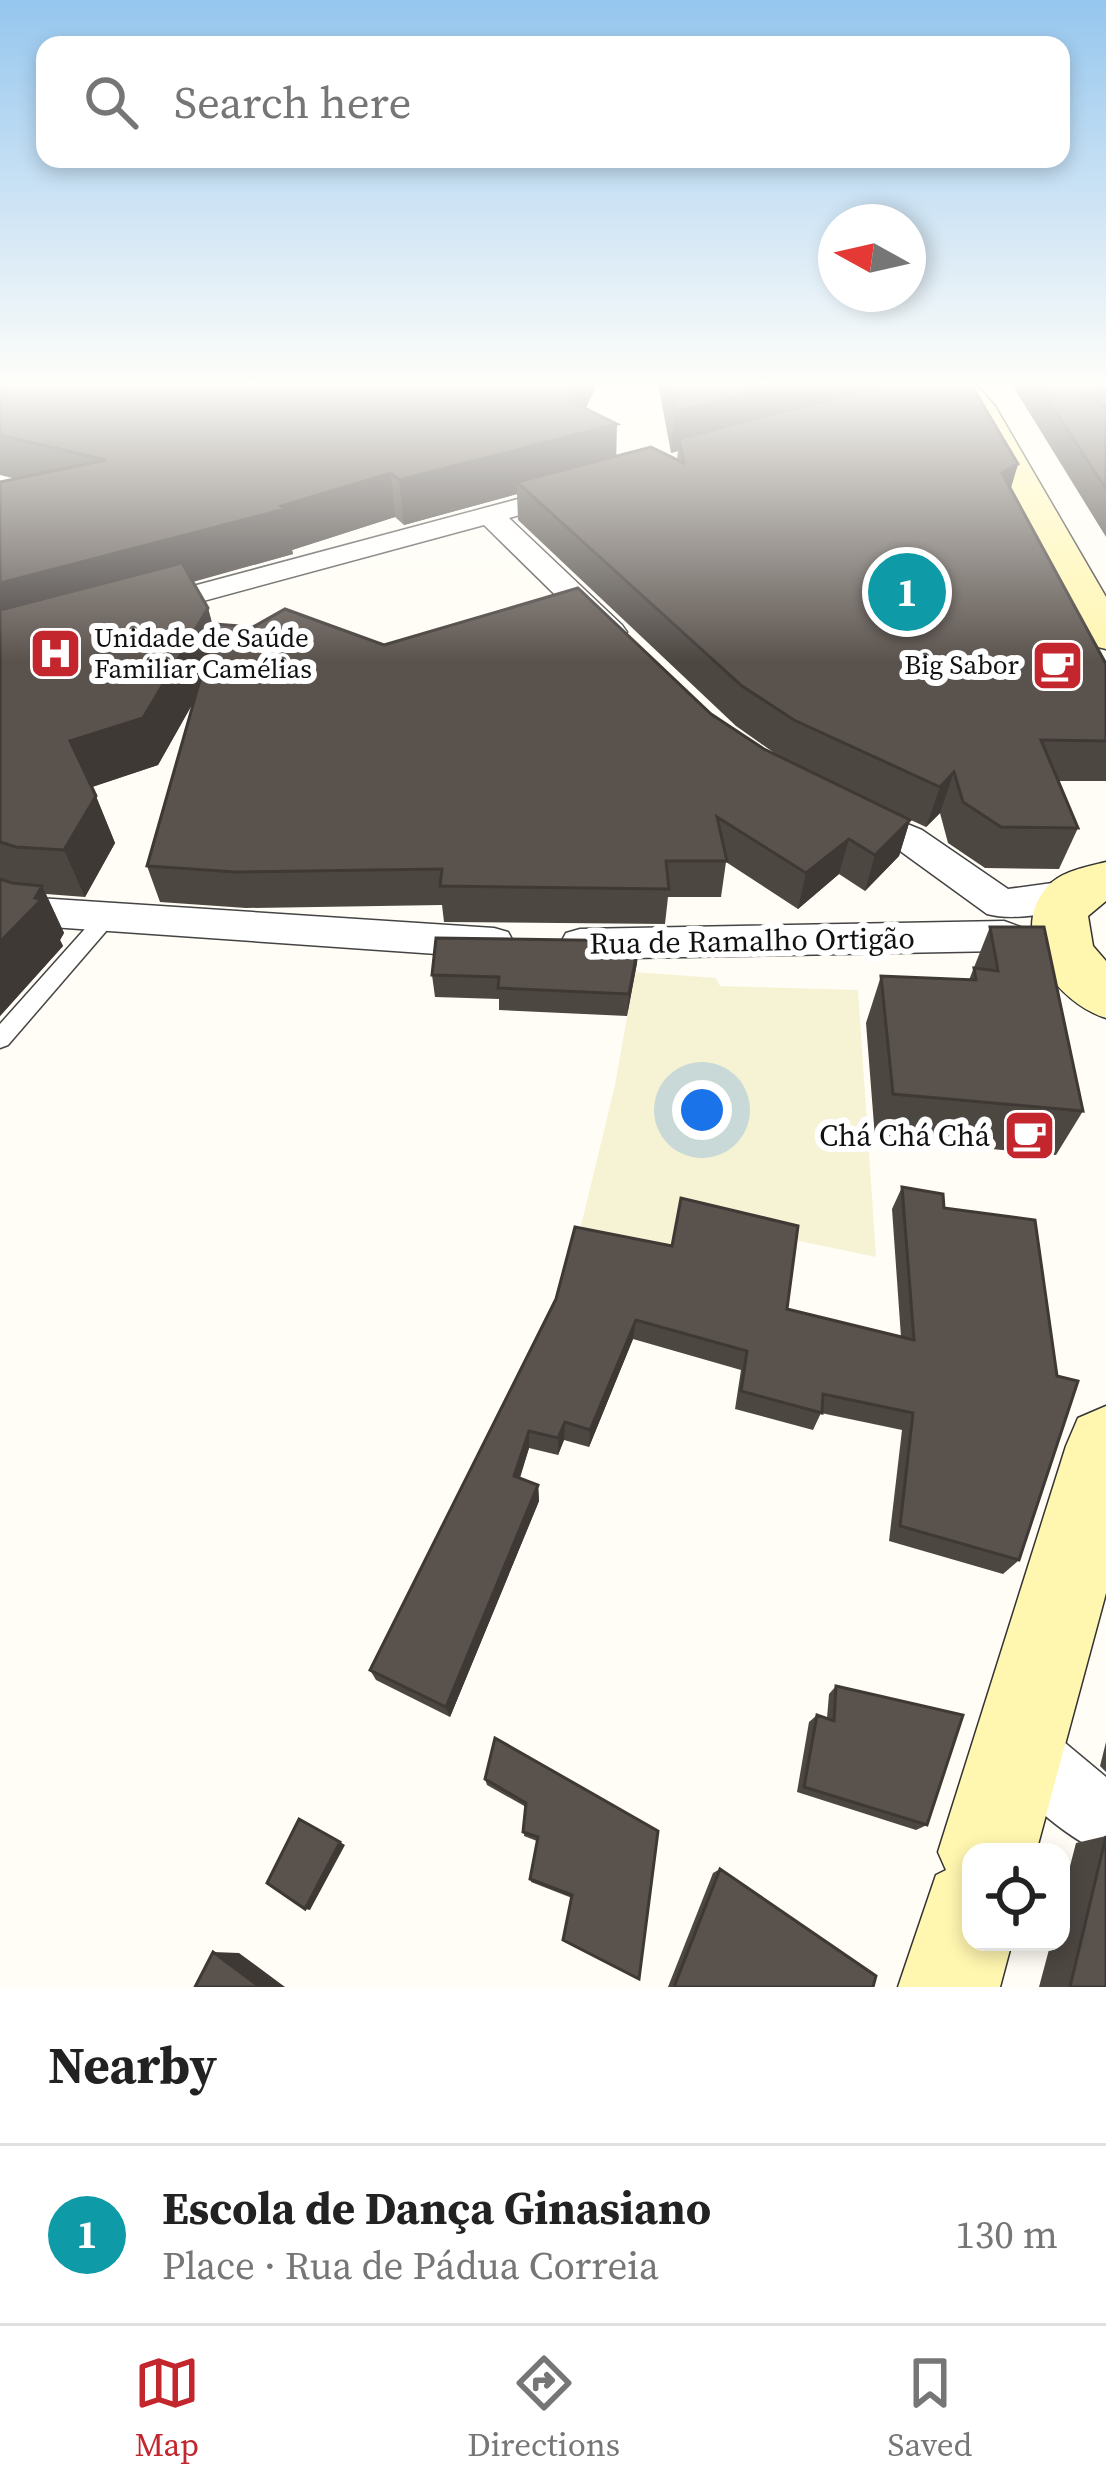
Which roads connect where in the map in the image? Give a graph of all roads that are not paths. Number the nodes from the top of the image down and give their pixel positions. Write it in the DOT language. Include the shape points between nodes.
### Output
graph roads {
  1 [pos="1017,476"];
  2 [pos="604,484"];
  3 [pos="489,514"];
  4 [pos="111,617"];
  5 [pos="1106,636"];
  6 [pos="638,658"];
  7 [pos="830,804"];
  8 [pos="1090,888"];
  9 [pos="0,900"];
  10 [pos="106,917"];
  11 [pos="1002,920"];
  12 [pos="1093,987"];
  13 [pos="0,1039"];
  14 [pos="1106,1446"];
  15 [pos="1018,1745"];
  16 [pos="1106,1821"];
  17 [pos="990,1843"];
  18 [pos="962,1942"];
  19 [pos="949,1987"];
  1 -- 5 [label="main road"];
  2 -- 3 [label="street"];
  3 -- 4 [label="street"];
  3 -- 6 [label="street"];
  7 -- 11 [label="street" via="908,839"];
  8 -- 11 [label="street"];
  8 -- 12 [label="main road" via="1058,921 1058,937"];
  9 -- 10 [label="street, Rua de Ramalho Ortigão"];
  10 -- 11 [label="street, Rua de Ramalho Ortigão" via="468,944 735,944"];
  10 -- 13 [label="lane"];
  11 -- 12 [label="street, Rua de Ramalho Ortigão"];
  14 -- 15 [label="main road"];
  15 -- 16 [label="street"];
  15 -- 17 [label="main road"];
  18 -- 19 [label="main road"];
}
